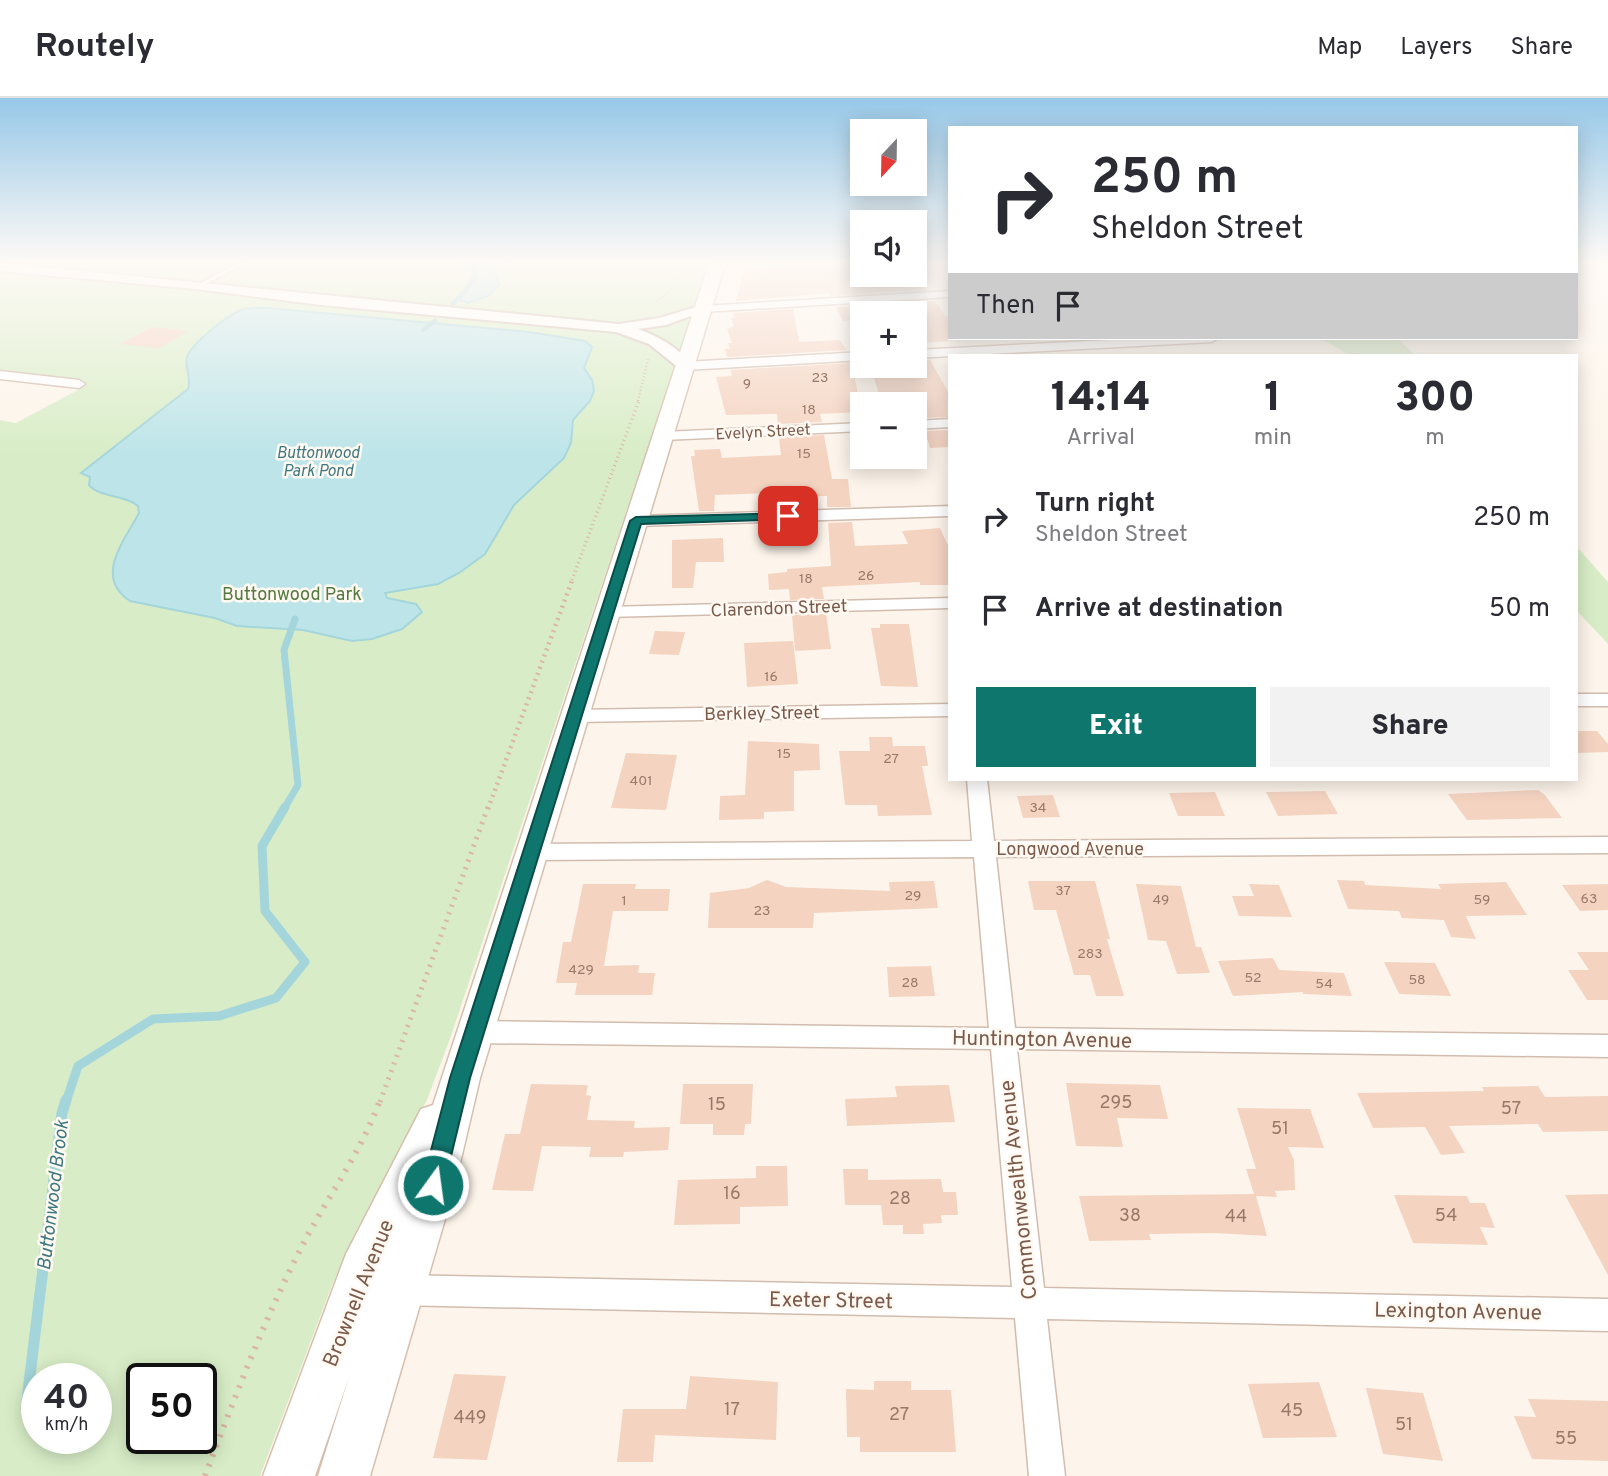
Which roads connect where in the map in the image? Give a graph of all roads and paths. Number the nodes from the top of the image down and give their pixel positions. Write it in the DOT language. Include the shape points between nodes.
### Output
graph roads {
  1 [pos="587,325"];
  2 [pos="617,325"];
  3 [pos="636,325"];
  4 [pos="698,325"];
  5 [pos="616,328"];
  6 [pos="1175,340"];
  7 [pos="927,353"];
  8 [pos="850,357"];
  9 [pos="685,366"];
  10 [pos="2,376"];
  11 [pos="79,384"];
  12 [pos="948,423"];
  13 [pos="927,424"];
  14 [pos="850,428"];
  15 [pos="663,436"];
  16 [pos="948,511"];
  17 [pos="636,521"];
  18 [pos="948,603"];
  19 [pos="607,612"];
  20 [pos="1578,700"];
  21 [pos="1608,700"];
  22 [pos="948,710"];
  23 [pos="574,716"];
  24 [pos="976,781"];
  25 [pos="1608,845"];
  26 [pos="985,850"];
  27 [pos="532,852"];
  28 [pos="476,1032"];
  29 [pos="1002,1038"];
  30 [pos="1608,1046"];
  31 [pos="378,1289"];
  32 [pos="1030,1304"];
  33 [pos="1307,1307"];
  34 [pos="1608,1315"];
  35 [pos="205,1476"];
  36 [pos="289,1476"];
  37 [pos="344,1476"];
  38 [pos="1047,1476"];
  1 -- 5 [label="street"];
  2 -- 5 [label="path"];
  3 -- 5 [label="street"];
  4 -- 9 [label="main road, Brownell Avenue"];
  5 -- 9 [label="street" via="655,340"];
  5 -- 35 [label="path" via="614,337 648,355 642,391 375,1115 309,1233 245,1371"];
  6 -- 7 [label="street"];
  8 -- 9 [label="street"];
  9 -- 15 [label="main road, Brownell Avenue"];
  10 -- 11 [label="street"];
  12 -- 13 [label="street"];
  14 -- 15 [label="street, Evelyn Street"];
  15 -- 17 [label="main road, Brownell Avenue"];
  16 -- 17 [label="street"];
  17 -- 19 [label="main road, Brownell Avenue"];
  18 -- 19 [label="street, Clarendon Street"];
  19 -- 23 [label="main road, Brownell Avenue"];
  20 -- 21 [label="street"];
  22 -- 23 [label="street, Berkley Street"];
  23 -- 27 [label="main road, Brownell Avenue"];
  24 -- 26 [label="street, Commonwealth Avenue"];
  25 -- 26 [label="street, Longwood Avenue"];
  26 -- 27 [label="street, Longwood Avenue"];
  26 -- 29 [label="street, Commonwealth Avenue"];
  27 -- 28 [label="main road, Brownell Avenue"];
  28 -- 29 [label="street, Huntington Avenue"];
  28 -- 31 [label="main road, Brownell Avenue" via="433,1185"];
  29 -- 30 [label="street, Huntington Avenue"];
  29 -- 32 [label="street, Commonwealth Avenue"];
  31 -- 32 [label="street, Exeter Street"];
  31 -- 36 [label="main road, Brownell Avenue"];
  31 -- 37 [label="main road, Brownell Avenue"];
  32 -- 33 [label="street, Exeter Street"];
  32 -- 38 [label="street, Commonwealth Avenue"];
  33 -- 34 [label="street, Lexington Avenue"];
}
